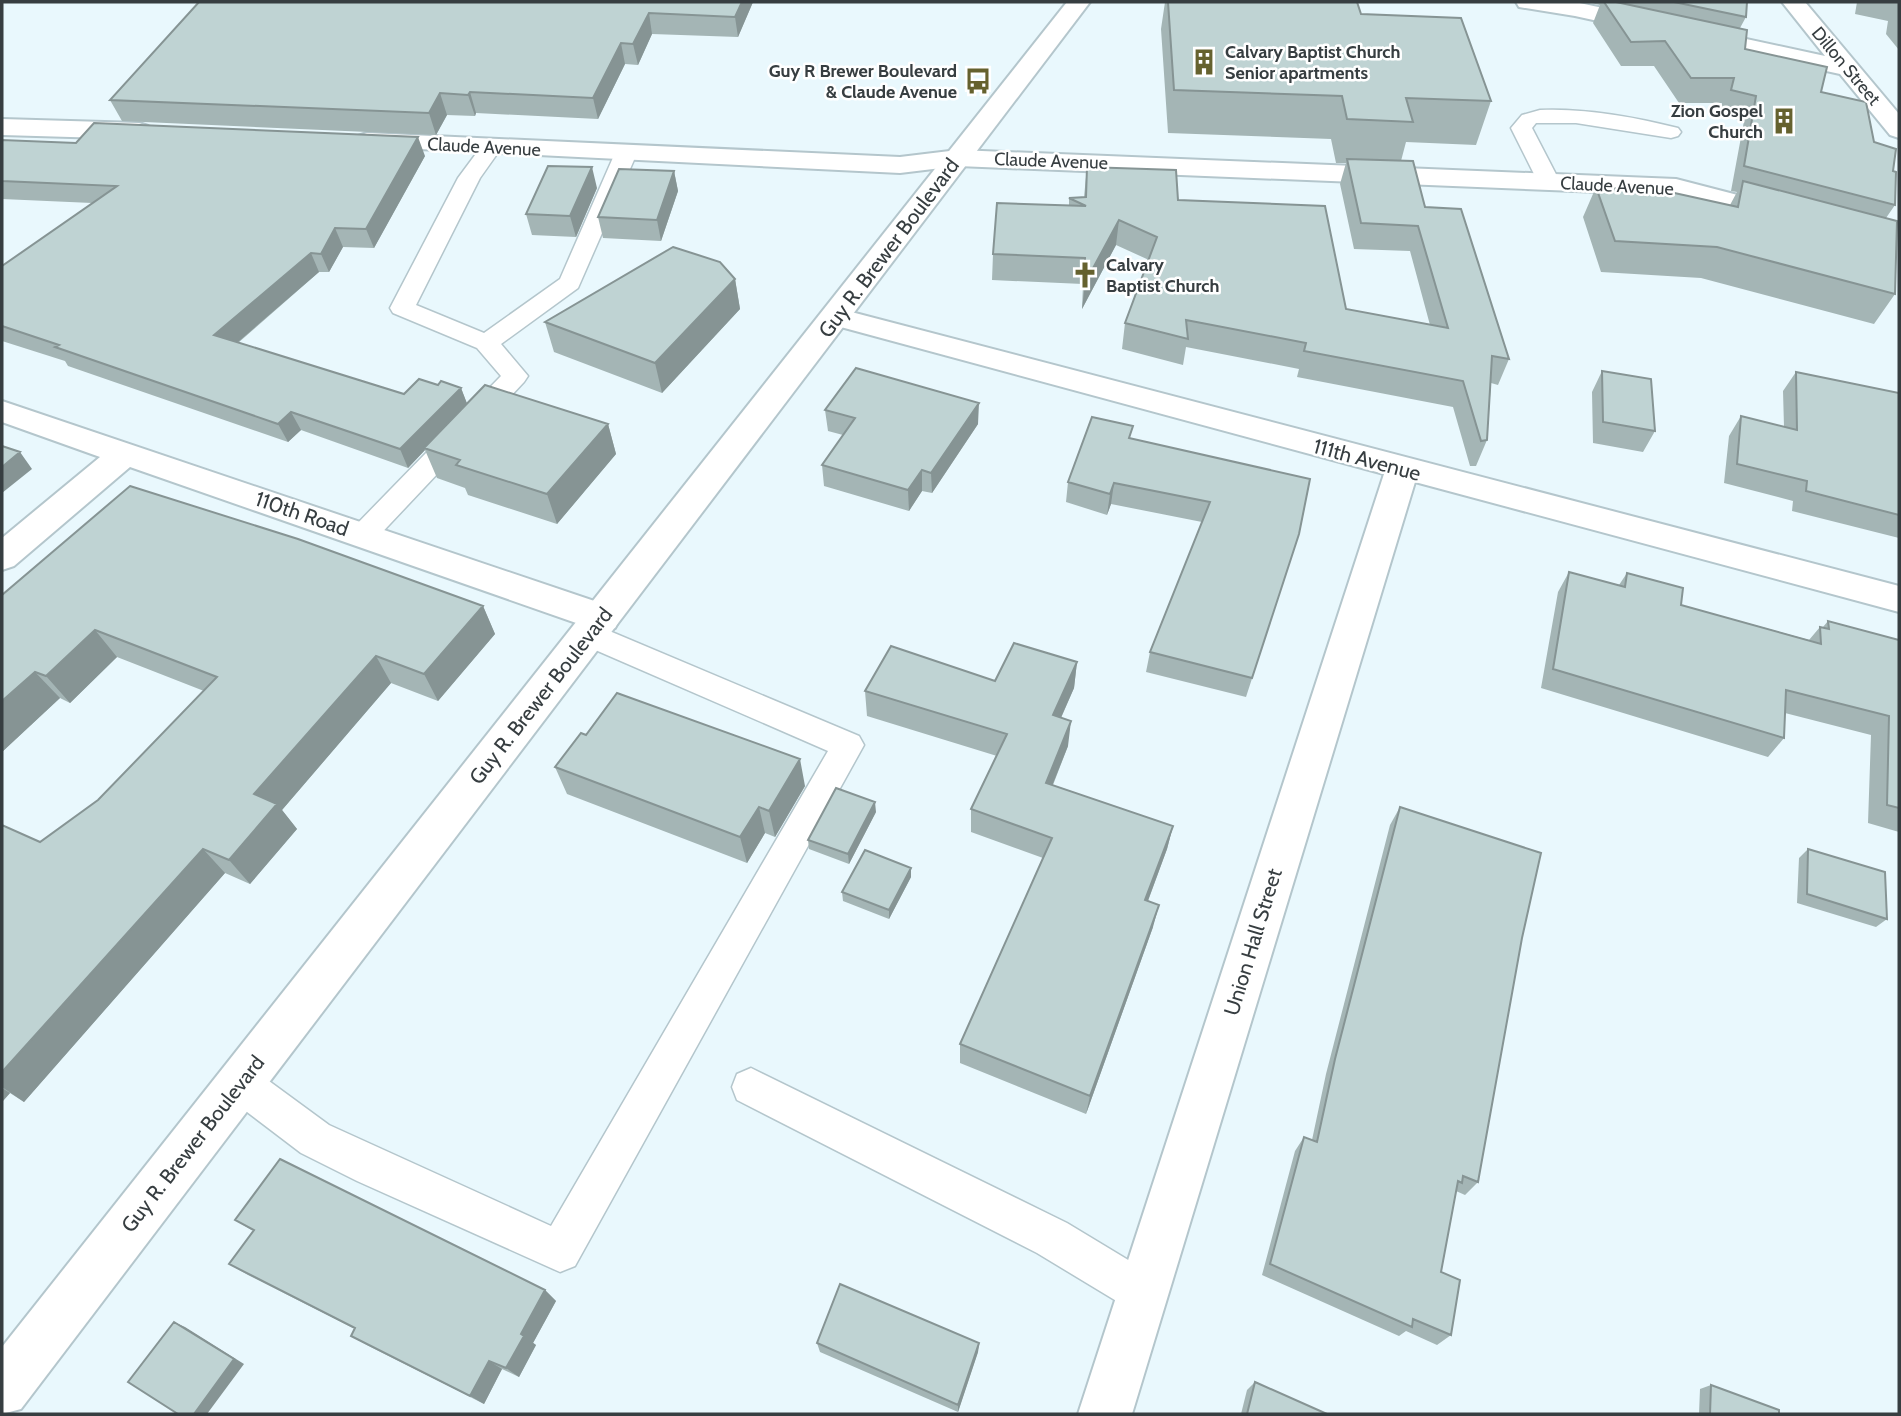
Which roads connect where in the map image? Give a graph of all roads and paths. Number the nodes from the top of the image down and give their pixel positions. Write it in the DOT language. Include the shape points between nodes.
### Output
graph roads {
  1 [pos="1079,2"];
  2 [pos="1527,2"];
  3 [pos="1793,2"];
  4 [pos="1846,68"];
  5 [pos="2,127"];
  6 [pos="46,128"];
  7 [pos="1899,130"];
  8 [pos="168,132"];
  9 [pos="1671,132"];
  10 [pos="343,140"];
  11 [pos="491,147"];
  12 [pos="11,152"];
  13 [pos="626,153"];
  14 [pos="958,158"];
  15 [pos="1549,182"];
  16 [pos="1807,222"];
  17 [pos="836,317"];
  18 [pos="486,343"];
  19 [pos="2,411"];
  20 [pos="126,453"];
  21 [pos="1402,469"];
  22 [pos="363,535"];
  23 [pos="2,557"];
  24 [pos="1899,599"];
  25 [pos="595,626"];
  26 [pos="240,1083"];
  27 [pos="751,1087"];
  28 [pos="1143,1293"];
  29 [pos="2,1390"];
  30 [pos="1104,1414"];
  1 -- 14 [label="street, Guy R. Brewer Boulevard"];
  2 -- 4 [label="street"];
  3 -- 4 [label="street, Dillon Street"];
  4 -- 7 [label="street, Dillon Street"];
  5 -- 6 [label="street"];
  6 -- 8 [label="street"];
  6 -- 12 [label="street"];
  9 -- 15 [label="lane" via="1589,118 1529,119 1521,128"];
  10 -- 11 [label="street, Claude Avenue"];
  11 -- 13 [label="street, Claude Avenue"];
  11 -- 18 [label="lane" via="469,178 402,308"];
  13 -- 14 [label="street, Claude Avenue" via="900,165"];
  13 -- 18 [label="lane" via="570,283"];
  14 -- 15 [label="street, Claude Avenue"];
  14 -- 17 [label="street, Guy R. Brewer Boulevard"];
  15 -- 16 [label="street, Claude Avenue" via="1676,187"];
  17 -- 21 [label="street, 111th Avenue"];
  17 -- 25 [label="street, Guy R. Brewer Boulevard"];
  18 -- 22 [label="lane" via="515,376"];
  19 -- 20 [label="street, 110th Road"];
  20 -- 22 [label="street, 110th Road"];
  20 -- 23 [label="street"];
  21 -- 24 [label="street, 111th Avenue"];
  21 -- 28 [label="street, Union Hall Street"];
  22 -- 25 [label="street, 110th Road"];
  25 -- 26 [label="street, Guy R. Brewer Boulevard"];
  25 -- 26 [label="lane" via="848,745 560,1251 315,1139"];
  26 -- 29 [label="street, Guy R. Brewer Boulevard"];
  27 -- 28 [label="lane" via="1052,1238"];
  28 -- 30 [label="street, Union Hall Street"];
}
